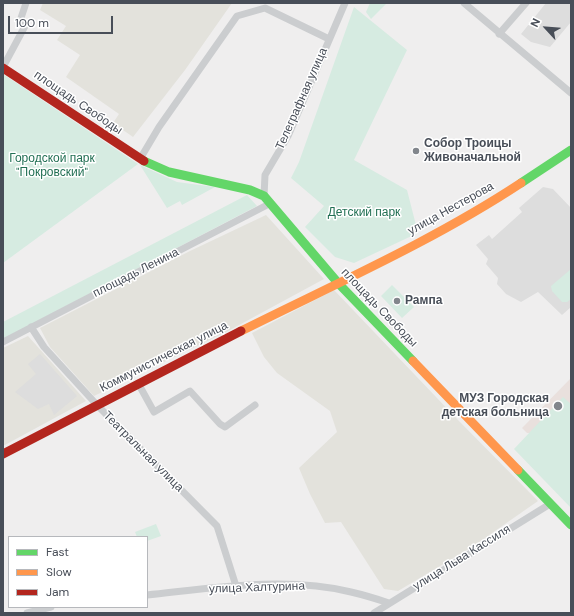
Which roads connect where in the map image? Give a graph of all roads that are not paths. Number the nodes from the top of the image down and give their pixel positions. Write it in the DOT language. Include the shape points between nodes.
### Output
graph roads {
  1 [pos="26,3"];
  2 [pos="345,3"];
  3 [pos="464,3"];
  4 [pos="526,3"];
  5 [pos="499,34"];
  6 [pos="329,39"];
  7 [pos="3,67"];
  8 [pos="571,92"];
  9 [pos="571,150"];
  10 [pos="140,159"];
  11 [pos="266,200"];
  12 [pos="338,282"];
  13 [pos="31,327"];
  14 [pos="3,342"];
  15 [pos="138,383"];
  16 [pos="96,405"];
  17 [pos="255,405"];
  18 [pos="3,454"];
  19 [pos="550,504"];
  20 [pos="571,525"];
  21 [pos="236,586"];
  22 [pos="148,595"];
  23 [pos="389,603"];
  24 [pos="47,608"];
  25 [pos="27,613"];
  26 [pos="374,613"];
  1 -- 7 [label="street" via="20,20 26,26"];
  2 -- 6 [label="street, Телеграфная улица"];
  3 -- 5 [label="street"];
  4 -- 5 [label="street"];
  5 -- 8 [label="street"];
  6 -- 10 [label="street" via="265,8 237,16 159,126"];
  6 -- 11 [label="street, Телеграфная улица" via="288,136 265,175"];
  7 -- 10 [label="main road, площадь Свободы"];
  9 -- 12 [label="main road, улица Нестерова" via="490,203"];
  10 -- 11 [label="main road, площадь Свободы" via="169,172 250,190"];
  11 -- 12 [label="main road, площадь Свободы"];
  11 -- 13 [label="street, площадь Ленина"];
  12 -- 15 [label="main road, Коммунистическая улица"];
  12 -- 19 [label="main road, площадь Свободы"];
  13 -- 14 [label="street, площадь Ленина"];
  13 -- 16 [label="street, Театральная улица" via="44,347"];
  15 -- 16 [label="main road, Коммунистическая улица"];
  15 -- 17 [label="street" via="154,412 190,391 225,427"];
  16 -- 18 [label="main road, Коммунистическая улица"];
  16 -- 21 [label="street, Театральная улица" via="217,526"];
  19 -- 20 [label="main road, площадь Свободы"];
  19 -- 23 [label="street, улица Льва Кассиля"];
  21 -- 22 [label="street, улица Халтурина"];
  21 -- 23 [label="street, улица Халтурина" via="300,585 351,591"];
  23 -- 26 [label="street, улица Льва Кассиля"];
  24 -- 25 [label="street"];
}
